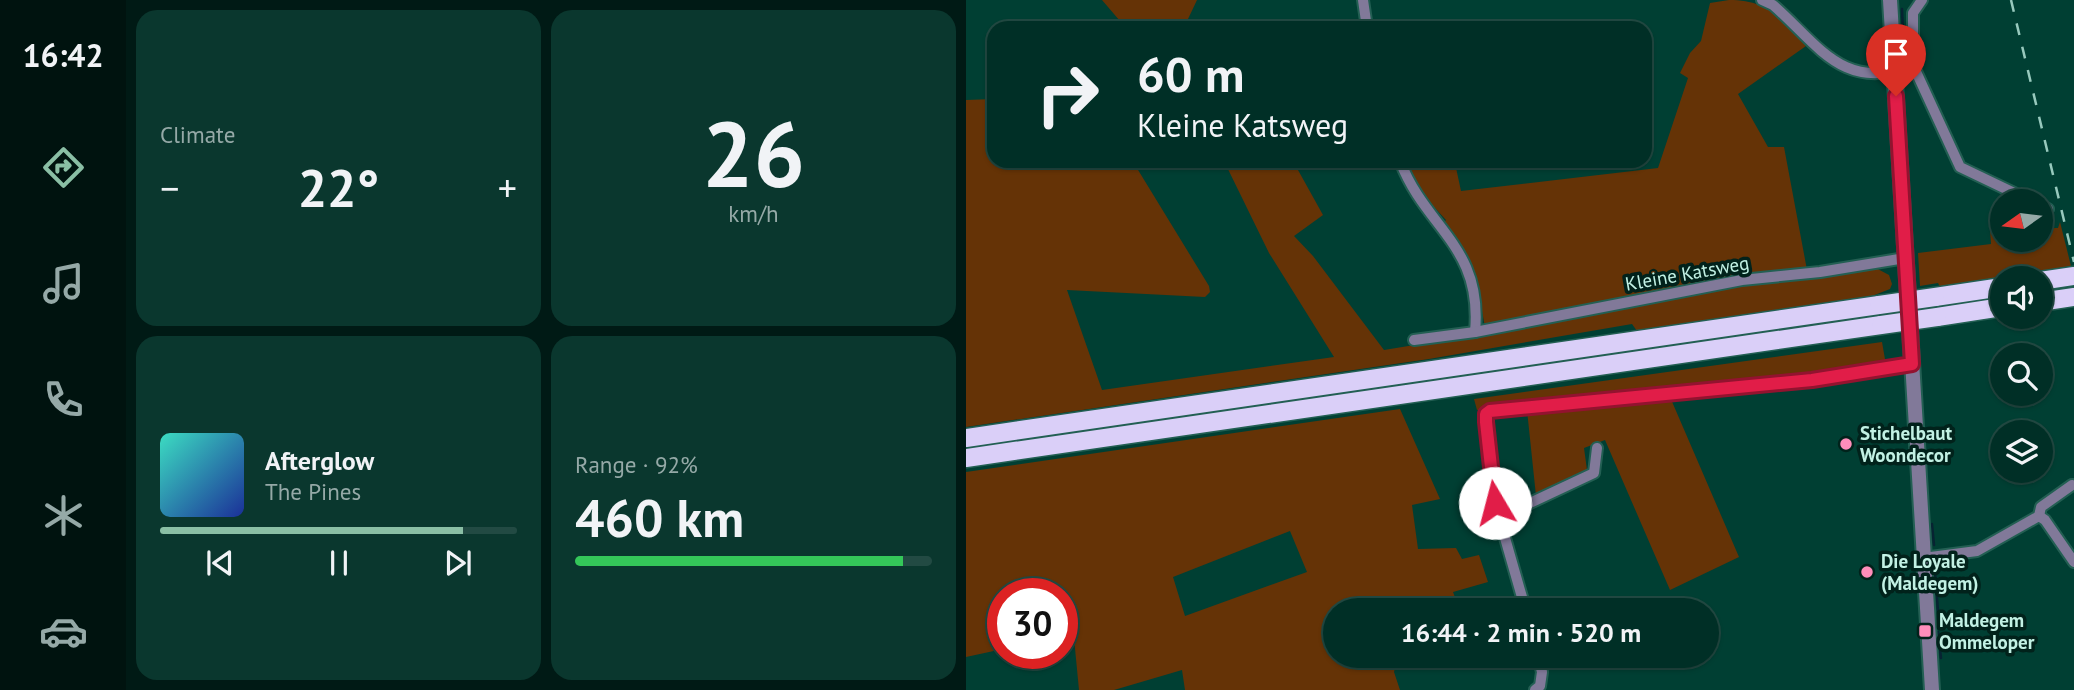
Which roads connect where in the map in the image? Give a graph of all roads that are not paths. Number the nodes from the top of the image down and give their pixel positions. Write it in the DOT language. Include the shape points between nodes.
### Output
graph roads {
  1 [pos="1363,0"];
  2 [pos="1762,0"];
  3 [pos="1890,0"];
  4 [pos="1922,0"];
  5 [pos="1366,21"];
  6 [pos="1913,65"];
  7 [pos="1895,69"];
  8 [pos="1404,168"];
  9 [pos="2006,189"];
  10 [pos="1905,258"];
  11 [pos="2074,276"];
  12 [pos="2053,280"];
  13 [pos="1990,289"];
  14 [pos="2074,297"];
  15 [pos="2053,300"];
  16 [pos="1990,309"];
  17 [pos="1475,332"];
  18 [pos="1414,340"];
  19 [pos="1912,364"];
  20 [pos="966,438"];
  21 [pos="1597,448"];
  22 [pos="966,457"];
  23 [pos="2072,485"];
  24 [pos="2039,516"];
  25 [pos="1498,518"];
  26 [pos="1923,558"];
  27 [pos="2074,562"];
  28 [pos="1522,598"];
  29 [pos="1541,668"];
  30 [pos="1535,690"];
  31 [pos="1932,690"];
  1 -- 5 [label="street"];
  2 -- 7 [label="street" via="1840,66 1860,72"];
  3 -- 7 [label="street"];
  4 -- 6 [label="street" via="1913,13"];
  6 -- 7 [label="street"];
  6 -- 9 [label="street" via="1960,167"];
  7 -- 10 [label="street"];
  8 -- 17 [label="street" via="1465,262 1476,291"];
  10 -- 17 [label="street, Kleine Katsweg" via="1742,280"];
  10 -- 19 [label="street"];
  11 -- 12 [label="highway"];
  13 -- 20 [label="highway, bridge"];
  14 -- 15 [label="highway"];
  16 -- 22 [label="highway, bridge"];
  17 -- 18 [label="street, Kleine Katsweg"];
  19 -- 25 [label="street" via="1812,380 1490,411 1486,422"];
  19 -- 26 [label="street"];
  21 -- 25 [label="street" via="1594,473"];
  23 -- 24 [label="street" via="2041,507"];
  24 -- 26 [label="street" via="1977,551"];
  24 -- 27 [label="street"];
  25 -- 28 [label="street"];
  26 -- 31 [label="street"];
  29 -- 30 [label="street" via="1540,686"];
}
